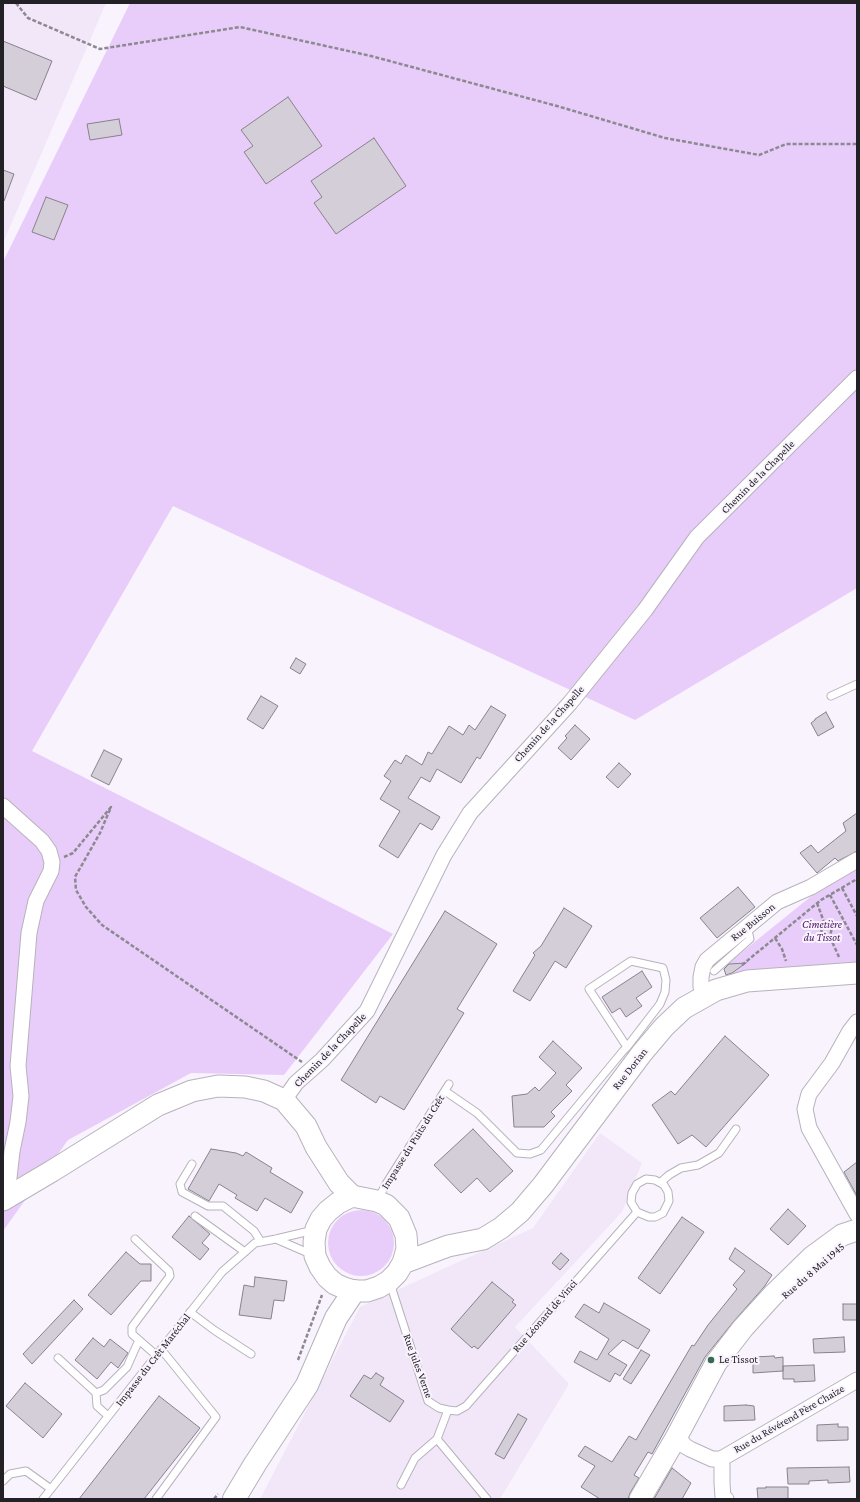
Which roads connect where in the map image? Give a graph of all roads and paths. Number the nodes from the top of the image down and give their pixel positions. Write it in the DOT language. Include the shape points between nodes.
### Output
graph roads {
  1 [pos="16,3"];
  2 [pos="857,144"];
  3 [pos="857,378"];
  4 [pos="857,684"];
  5 [pos="831,696"];
  6 [pos="3,806"];
  7 [pos="50,855"];
  8 [pos="857,860"];
  9 [pos="857,880"];
  10 [pos="842,888"];
  11 [pos="830,895"];
  12 [pos="817,903"];
  13 [pos="857,916"];
  14 [pos="824,922"];
  15 [pos="844,922"];
  16 [pos="747,926"];
  17 [pos="832,927"];
  18 [pos="830,937"];
  19 [pos="775,938"];
  20 [pos="857,945"];
  21 [pos="839,957"];
  22 [pos="786,961"];
  23 [pos="742,965"];
  24 [pos="714,971"];
  25 [pos="857,973"];
  26 [pos="705,995"];
  27 [pos="857,1022"];
  28 [pos="627,1047"];
  29 [pos="312,1069"];
  30 [pos="284,1100"];
  31 [pos="736,1128"];
  32 [pos="316,1147"];
  33 [pos="192,1164"];
  34 [pos="661,1182"];
  35 [pos="352,1196"];
  36 [pos="3,1199"];
  37 [pos="377,1201"];
  38 [pos="328,1211"];
  39 [pos="637,1212"];
  40 [pos="195,1216"];
  41 [pos="857,1227"];
  42 [pos="316,1229"];
  43 [pos="406,1236"];
  44 [pos="135,1239"];
  45 [pos="276,1239"];
  46 [pos="261,1242"];
  47 [pos="448,1246"];
  48 [pos="245,1252"];
  49 [pos="315,1256"];
  50 [pos="403,1263"];
  51 [pos="327,1277"];
  52 [pos="389,1281"];
  53 [pos="354,1291"];
  54 [pos="190,1312"];
  55 [pos="140,1340"];
  56 [pos="159,1352"];
  57 [pos="251,1354"];
  58 [pos="58,1358"];
  59 [pos="295,1366"];
  60 [pos="857,1380"];
  61 [pos="96,1393"];
  62 [pos="448,1410"];
  63 [pos="108,1416"];
  64 [pos="437,1439"];
  65 [pos="681,1441"];
  66 [pos="720,1459"];
  67 [pos="3,1482"];
  68 [pos="401,1485"];
  69 [pos="51,1489"];
  70 [pos="227,1494"];
  71 [pos="43,1499"];
  72 [pos="156,1499"];
  73 [pos="214,1499"];
  74 [pos="487,1499"];
  75 [pos="640,1499"];
  76 [pos="726,1499"];
  1 -- 2 [label="path" via="28,18 100,49 240,27 371,56 665,138 759,155 786,144"];
  3 -- 29 [label="street, Chemin de la Chapelle" via="698,538 645,610 570,703 470,813 444,855 367,1011"];
  4 -- 5 [label="lane"];
  6 -- 7 [label="street" via="42,841"];
  7 -- 29 [label="path" via="62,858 73,853 111,807 100,833 75,877 76,890 86,907 102,925"];
  7 -- 36 [label="street" via="51,871 36,901 29,933 18,1066 21,1096 9,1178"];
  8 -- 16 [label="street, Rue Buisson" via="789,898 777,902"];
  9 -- 10 [label="path"];
  10 -- 11 [label="path"];
  10 -- 13 [label="path"];
  11 -- 12 [label="path"];
  11 -- 15 [label="path"];
  12 -- 14 [label="path"];
  12 -- 19 [label="path"];
  14 -- 17 [label="path"];
  14 -- 18 [label="path" via="821,932"];
  15 -- 17 [label="path"];
  15 -- 20 [label="path"];
  16 -- 24 [label="lane" via="750,939"];
  16 -- 26 [label="street, Rue Buisson" via="702,967 701,987"];
  17 -- 18 [label="path"];
  18 -- 21 [label="path"];
  19 -- 22 [label="path"];
  19 -- 23 [label="path"];
  25 -- 26 [label="main road, Rue Dorian" via="747,981"];
  26 -- 47 [label="main road, Rue Dorian" via="684,1008 664,1027 520,1212 483,1239"];
  27 -- 41 [label="street" via="809,1094 806,1109 809,1128"];
  28 -- 28 [label="lane" via="660,1004 665,992 663,968 631,961 590,989"];
  28 -- 37 [label="lane, Impasse du Puits du Crêt" via="541,1150 530,1154 517,1153 477,1113 447,1088"];
  29 -- 30 [label="street, Chemin de la Chapelle" via="296,1083"];
  30 -- 32 [label="main road" via="306,1126"];
  30 -- 36 [label="main road" via="264,1091 245,1087 218,1086 192,1091 158,1105"];
  31 -- 34 [label="lane" via="719,1153 698,1165 681,1168"];
  32 -- 35 [label="main road" via="339,1183"];
  32 -- 38 [label="main road" via="328,1190"];
  33 -- 46 [label="lane" via="180,1184 182,1192 208,1206 223,1206 254,1230"];
  34 -- 39 [label="lane" via="646,1179 637,1184 631,1202"];
  34 -- 39 [label="lane" via="668,1192 669,1201 663,1213 650,1217"];
  35 -- 37 [label="main road"];
  35 -- 38 [label="main road"];
  37 -- 43 [label="main road" via="399,1218"];
  38 -- 42 [label="main road"];
  39 -- 62 [label="lane, Rue Léonard de Vinci" via="466,1406 457,1412"];
  40 -- 48 [label="lane"];
  41 -- 65 [label="main road, Rue du 8 Mai 1945" via="812,1257 743,1328 716,1363"];
  42 -- 45 [label="lane, Impasse du Crêt Maréchal"];
  42 -- 49 [label="main road"];
  43 -- 47 [label="main road, Rue Dorian"];
  43 -- 50 [label="main road" via="407,1249"];
  44 -- 55 [label="lane" via="169,1271 170,1276 132,1327 132,1334"];
  45 -- 46 [label="lane, Impasse du Crêt Maréchal"];
  45 -- 49 [label="lane"];
  46 -- 48 [label="lane, Impasse du Crêt Maréchal" via="255,1243"];
  47 -- 50 [label="main road, Rue Dorian"];
  48 -- 54 [label="lane, Impasse du Crêt Maréchal" via="222,1272"];
  49 -- 51 [label="main road"];
  50 -- 52 [label="main road"];
  51 -- 53 [label="main road" via="335,1284"];
  51 -- 59 [label="path"];
  52 -- 53 [label="main road" via="378,1288"];
  52 -- 62 [label="lane, Rue Jules Verne" via="428,1401"];
  53 -- 70 [label="highway" via="336,1318 308,1385 255,1464"];
  54 -- 56 [label="lane, Impasse du Crêt Maréchal"];
  54 -- 57 [label="lane"];
  55 -- 56 [label="lane"];
  55 -- 61 [label="lane" via="127,1367 104,1390"];
  56 -- 63 [label="lane, Impasse du Crêt Maréchal"];
  56 -- 72 [label="lane" via="216,1417"];
  58 -- 61 [label="lane"];
  60 -- 66 [label="street, Rue du Révérend Père Chaize"];
  61 -- 63 [label="lane" via="97,1406"];
  62 -- 64 [label="lane"];
  63 -- 69 [label="lane, Impasse du Crêt Maréchal"];
  64 -- 68 [label="lane" via="415,1458"];
  64 -- 74 [label="lane"];
  65 -- 66 [label="street" via="712,1459"];
  65 -- 75 [label="main road, Rue du 8 Mai 1945" via="654,1473"];
  66 -- 76 [label="street" via="723,1497"];
  67 -- 69 [label="lane" via="10,1474 26,1471"];
  69 -- 71 [label="lane, Impasse du Crêt Maréchal"];
  70 -- 73 [label="path"];
}
